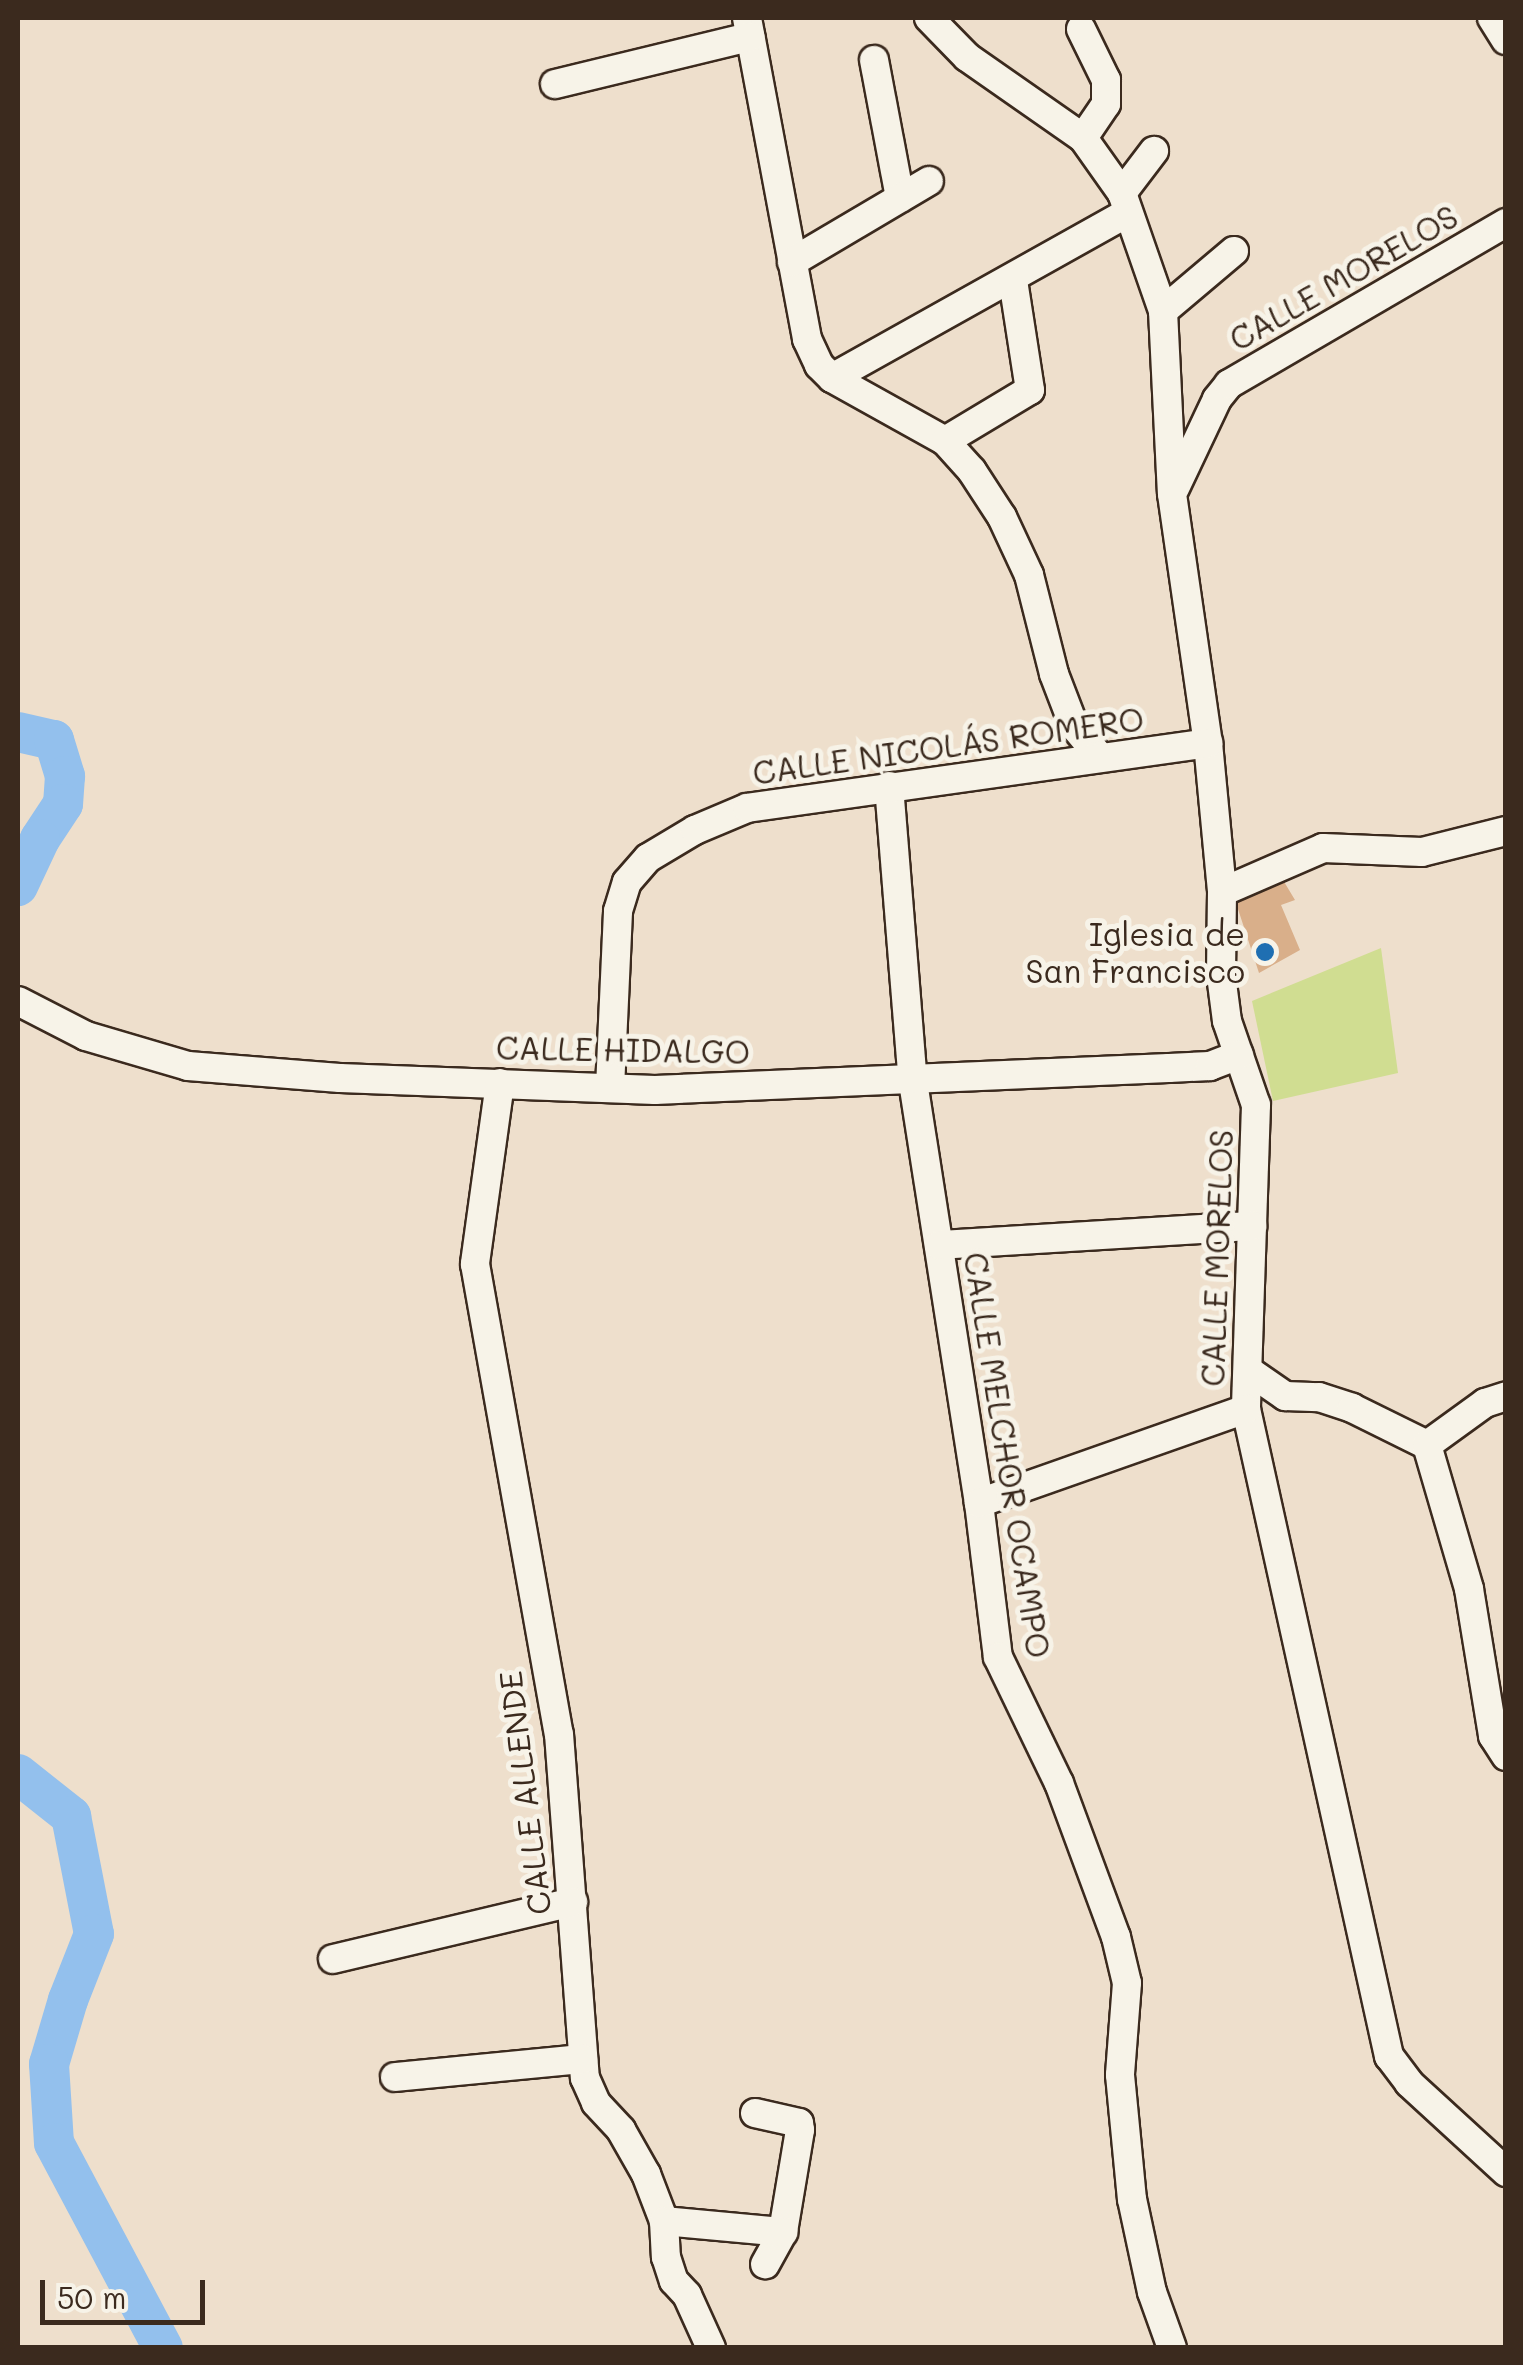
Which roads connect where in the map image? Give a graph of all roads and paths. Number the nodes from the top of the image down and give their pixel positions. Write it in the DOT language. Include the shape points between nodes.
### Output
graph roads {
  1 [pos="930,18"];
  2 [pos="1492,18"];
  3 [pos="748,27"];
  4 [pos="1082,29"];
  5 [pos="1506,40"];
  6 [pos="874,60"];
  7 [pos="556,84"];
  8 [pos="1084,138"];
  9 [pos="1154,151"];
  10 [pos="929,181"];
  11 [pos="900,198"];
  12 [pos="1124,203"];
  13 [pos="1506,223"];
  14 [pos="1234,251"];
  15 [pos="792,262"];
  16 [pos="1014,280"];
  17 [pos="1163,311"];
  18 [pos="832,378"];
  19 [pos="945,441"];
  20 [pos="1172,494"];
  21 [pos="1208,743"];
  22 [pos="1100,757"];
  23 [pos="889,786"];
  24 [pos="1506,832"];
  25 [pos="1222,892"];
  26 [pos="18,1001"];
  27 [pos="1239,1056"];
  28 [pos="913,1082"];
  29 [pos="500,1083"];
  30 [pos="610,1088"];
  31 [pos="1252,1226"];
  32 [pos="939,1244"];
  33 [pos="1249,1371"];
  34 [pos="1506,1396"];
  35 [pos="1246,1408"];
  36 [pos="1426,1445"];
  37 [pos="979,1502"];
  38 [pos="1506,1756"];
  39 [pos="572,1902"];
  40 [pos="332,1959"];
  41 [pos="583,2059"];
  42 [pos="395,2077"];
  43 [pos="755,2113"];
  44 [pos="1506,2172"];
  45 [pos="664,2221"];
  46 [pos="783,2232"];
  47 [pos="765,2264"];
  48 [pos="711,2348"];
  49 [pos="1172,2348"];
  1 -- 8 [label="street" via="966,57"];
  2 -- 5 [label="street"];
  3 -- 7 [label="street"];
  3 -- 15 [label="street"];
  4 -- 8 [label="street" via="1106,80 1106,104"];
  6 -- 11 [label="street"];
  8 -- 12 [label="street"];
  9 -- 12 [label="street"];
  10 -- 11 [label="street"];
  11 -- 15 [label="street"];
  12 -- 16 [label="street"];
  12 -- 17 [label="street"];
  13 -- 20 [label="street, CALLE MORELOS" via="1229,384"];
  14 -- 17 [label="street"];
  15 -- 18 [label="street" via="807,339"];
  16 -- 18 [label="street"];
  16 -- 19 [label="street" via="1030,390"];
  17 -- 20 [label="street"];
  18 -- 19 [label="street"];
  19 -- 22 [label="street" via="1002,517 1029,576 1074,726"];
  20 -- 21 [label="street, CALLE MORELOS"];
  21 -- 22 [label="street, CALLE NICOLÁS ROMERO"];
  21 -- 25 [label="street, CALLE MORELOS"];
  22 -- 23 [label="street, CALLE NICOLÁS ROMERO"];
  23 -- 28 [label="street, CALLE MELCHOR OCAMPO"];
  23 -- 30 [label="street, CALLE NICOLÁS ROMERO" via="747,808 648,858 627,882 618,910"];
  24 -- 25 [label="street" via="1422,852 1324,848"];
  25 -- 27 [label="street, CALLE MORELOS" via="1221,975"];
  26 -- 29 [label="street, CALLE HIDALGO" via="86,1036 188,1066"];
  27 -- 28 [label="street, CALLE HIDALGO" via="1210,1066"];
  27 -- 31 [label="street, CALLE MORELOS" via="1256,1105"];
  28 -- 30 [label="street, CALLE HIDALGO"];
  28 -- 32 [label="street, CALLE MELCHOR OCAMPO"];
  29 -- 30 [label="street, CALLE HIDALGO"];
  29 -- 39 [label="street, CALLE ALLENDE" via="475,1264 559,1734"];
  31 -- 32 [label="street"];
  31 -- 33 [label="street, CALLE MORELOS"];
  32 -- 37 [label="street, CALLE MELCHOR OCAMPO"];
  33 -- 35 [label="street, CALLE MORELOS"];
  33 -- 36 [label="street" via="1285,1396 1319,1397 1352,1408"];
  34 -- 36 [label="street"];
  35 -- 37 [label="street"];
  35 -- 44 [label="street, CALLE MORELOS" via="1390,2056 1409,2083"];
  36 -- 38 [label="street" via="1468,1589 1493,1736"];
  37 -- 49 [label="street, CALLE MELCHOR OCAMPO" via="998,1657 1059,1783 1127,1983 1120,2076 1132,2199"];
  39 -- 40 [label="street"];
  39 -- 41 [label="street, CALLE ALLENDE"];
  41 -- 42 [label="street"];
  41 -- 45 [label="street, CALLE ALLENDE" via="596,2103 638,2159"];
  43 -- 46 [label="street" via="800,2123"];
  45 -- 46 [label="street"];
  45 -- 48 [label="street, CALLE ALLENDE" via="674,2280"];
  46 -- 47 [label="street"];
}
